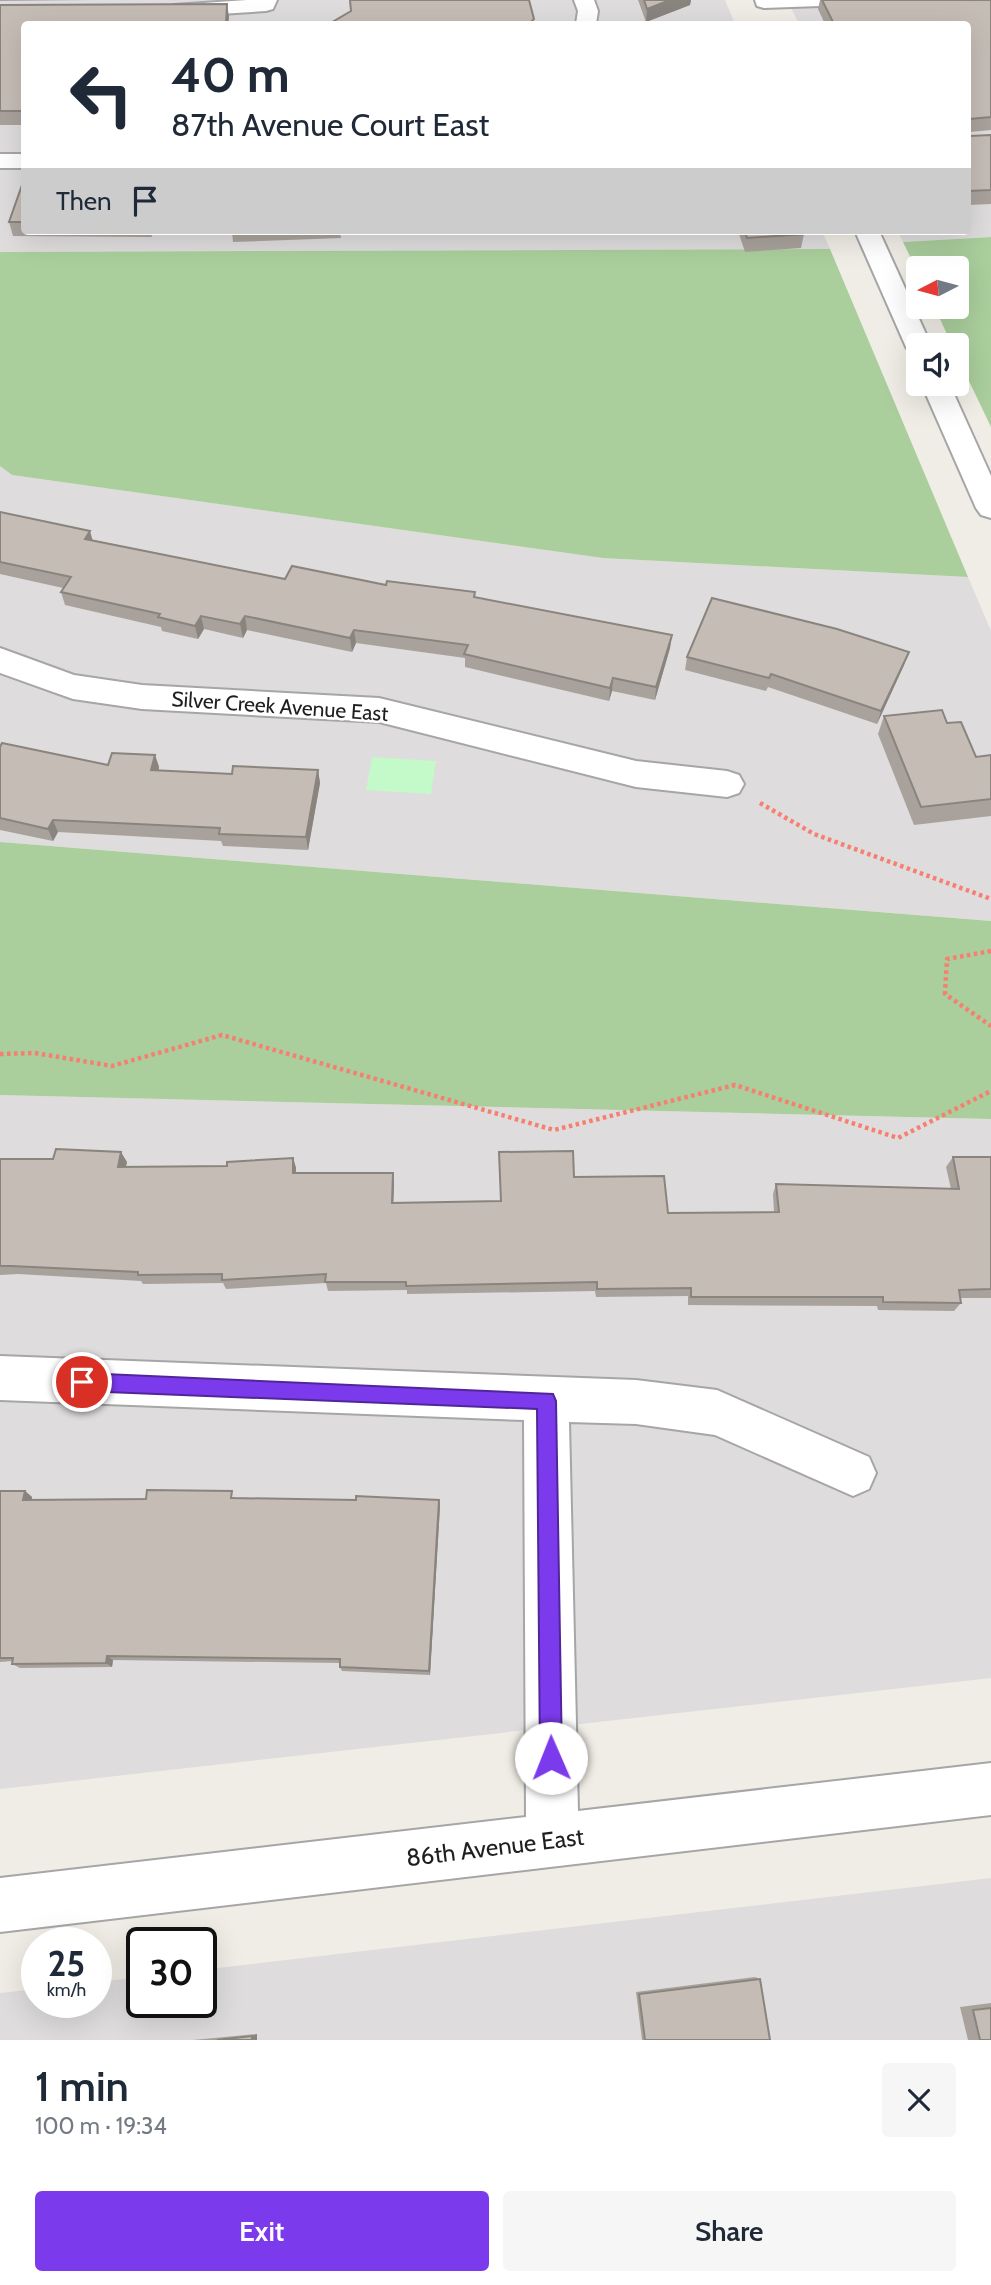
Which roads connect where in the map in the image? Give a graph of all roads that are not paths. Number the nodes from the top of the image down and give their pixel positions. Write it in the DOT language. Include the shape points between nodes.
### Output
graph roads {
  1 [pos="584,0"];
  2 [pos="820,0"];
  3 [pos="763,1"];
  4 [pos="266,2"];
  5 [pos="147,11"];
  6 [pos="586,21"];
  7 [pos="773,21"];
  8 [pos="0,161"];
  9 [pos="21,162"];
  10 [pos="869,235"];
  11 [pos="913,333"];
  12 [pos="941,396"];
  13 [pos="991,508"];
  14 [pos="0,659"];
  15 [pos="727,784"];
  16 [pos="0,1378"];
  17 [pos="546,1401"];
  18 [pos="853,1474"];
  19 [pos="991,1788"];
  20 [pos="552,1840"];
  21 [pos="0,1905"];
  1 -- 6 [label="street"];
  2 -- 3 [label="street"];
  3 -- 7 [label="street"];
  4 -- 5 [label="street"];
  8 -- 9 [label="street"];
  10 -- 11 [label="street"];
  12 -- 13 [label="street"];
  14 -- 15 [label="street, Silver Creek Avenue East" via="73,687 142,697 379,710 636,774"];
  16 -- 17 [label="street"];
  17 -- 18 [label="street" via="635,1402 717,1413"];
  17 -- 20 [label="street"];
  19 -- 20 [label="street, 86th Avenue East"];
  20 -- 21 [label="street, 86th Avenue East"];
}
